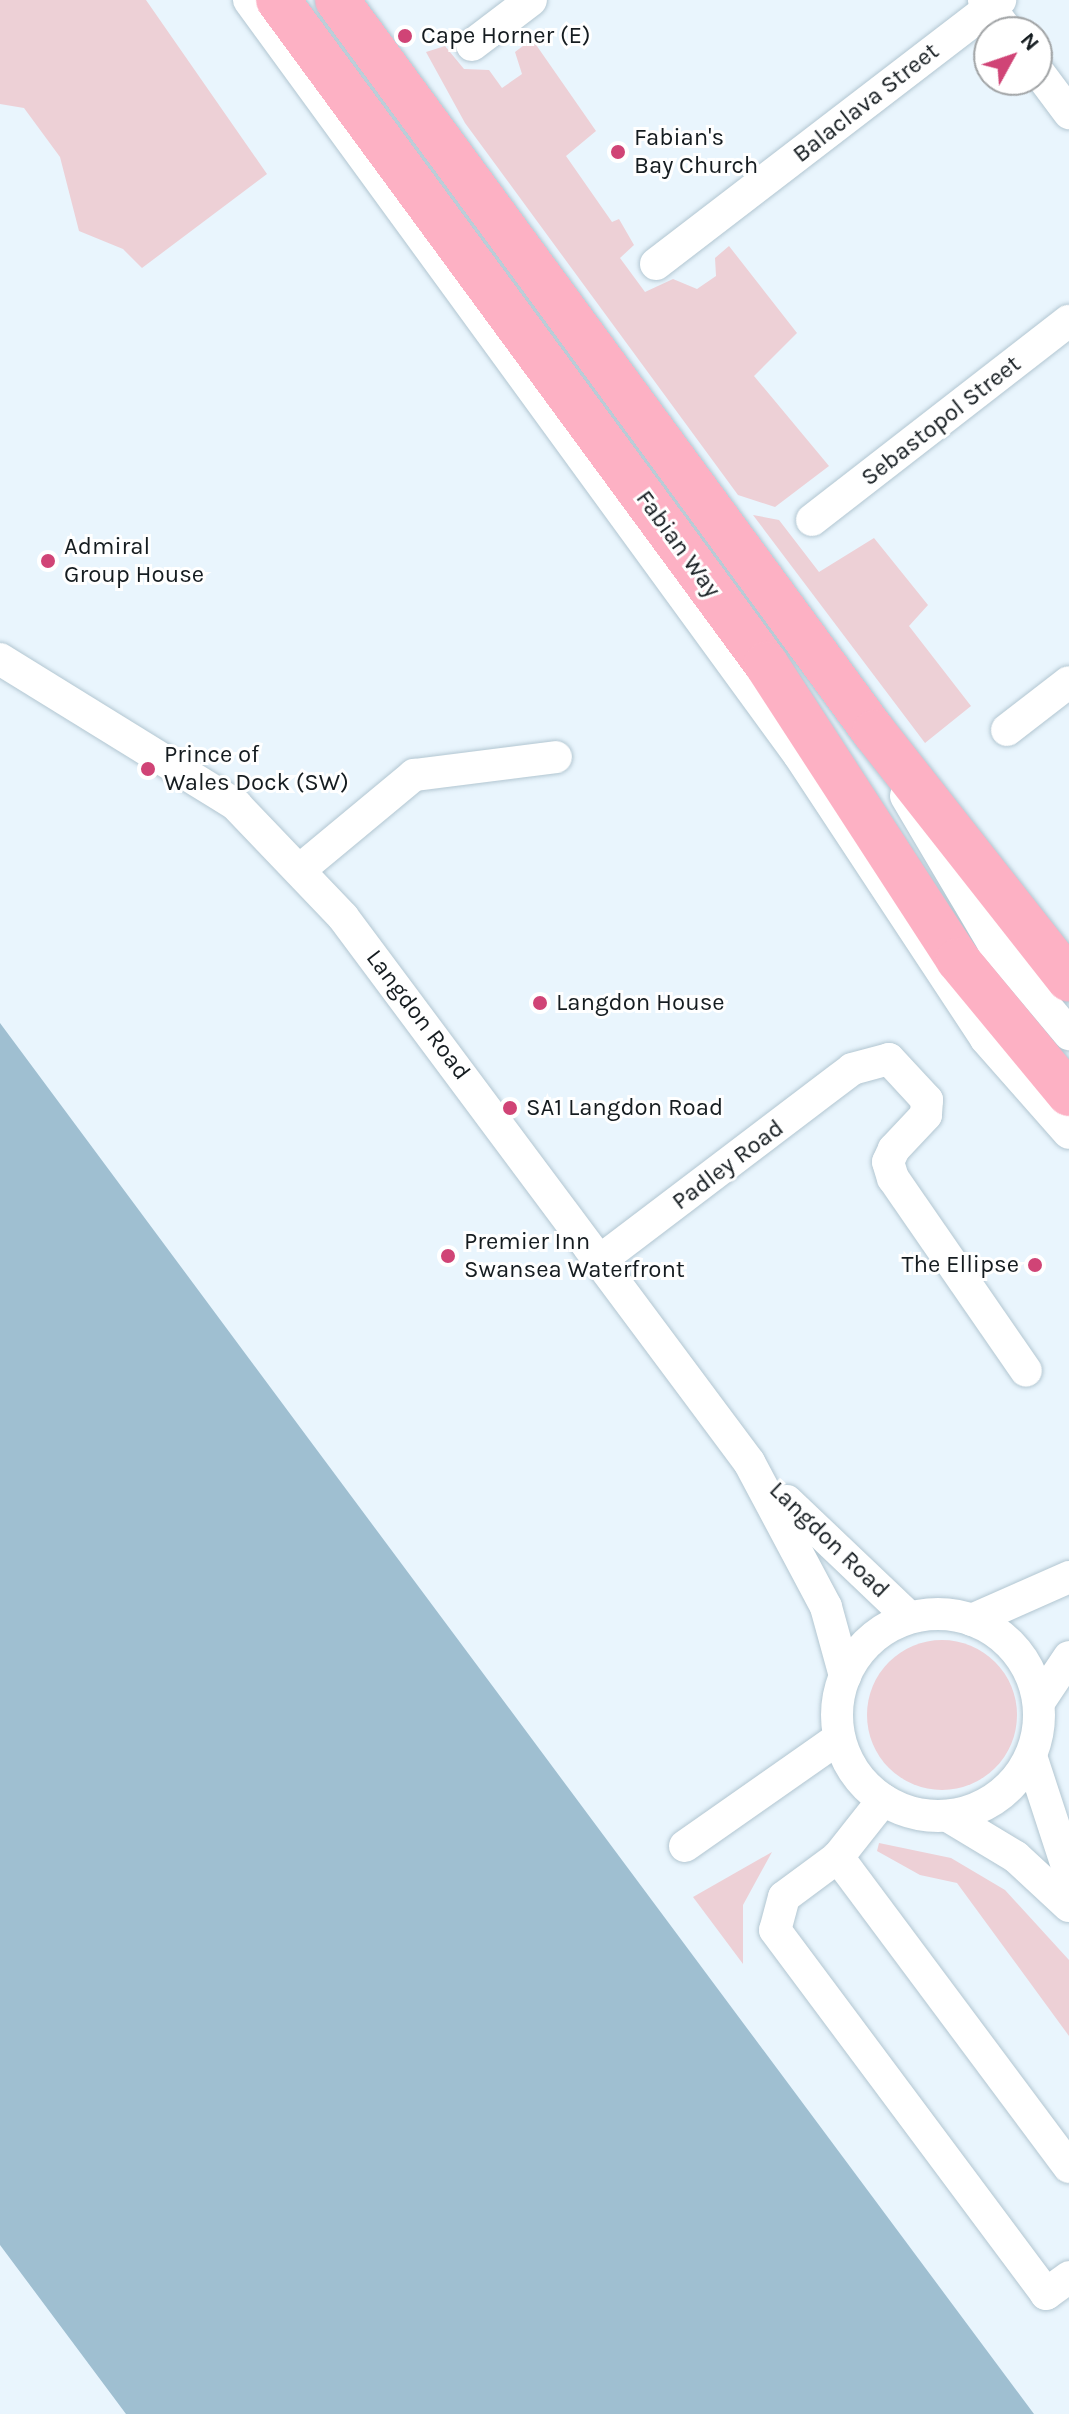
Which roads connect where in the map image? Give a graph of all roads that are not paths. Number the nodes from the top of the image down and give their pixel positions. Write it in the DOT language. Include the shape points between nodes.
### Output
graph roads {
  1 [pos="249,0"];
  2 [pos="278,0"];
  3 [pos="337,0"];
  4 [pos="531,0"];
  5 [pos="995,10"];
  6 [pos="472,45"];
  7 [pos="1053,92"];
  8 [pos="1069,113"];
  9 [pos="656,264"];
  10 [pos="1069,321"];
  11 [pos="812,520"];
  12 [pos="0,659"];
  13 [pos="1069,682"];
  14 [pos="1007,730"];
  15 [pos="874,732"];
  16 [pos="556,757"];
  17 [pos="302,868"];
  18 [pos="1069,980"];
  19 [pos="1069,1034"];
  20 [pos="1069,1094"];
  21 [pos="1069,1133"];
  22 [pos="602,1259"];
  23 [pos="1026,1371"];
  24 [pos="749,1462"];
  25 [pos="1069,1577"];
  26 [pos="909,1617"];
  27 [pos="972,1620"];
  28 [pos="1069,1657"];
  29 [pos="845,1676"];
  30 [pos="1039,1702"];
  31 [pos="839,1738"];
  32 [pos="1031,1756"];
  33 [pos="883,1800"];
  34 [pos="948,1816"];
  35 [pos="685,1846"];
  36 [pos="838,1857"];
  37 [pos="1069,1872"];
  38 [pos="1069,1906"];
  39 [pos="1069,2167"];
  40 [pos="1069,2277"];
  1 -- 21 [label="street" via="799,755 986,1039"];
  2 -- 20 [label="highway, Fabian Way" via="766,664 958,960"];
  3 -- 15 [label="highway, Fabian Way"];
  4 -- 6 [label="street"];
  5 -- 9 [label="street, Balaclava Street"];
  7 -- 8 [label="street"];
  10 -- 11 [label="street, Sebastopol Street"];
  12 -- 17 [label="street, Langdon Road" via="162,753 236,805"];
  13 -- 14 [label="street"];
  15 -- 18 [label="highway, Fabian Way"];
  15 -- 19 [label="street" via="993,943"];
  16 -- 17 [label="street" via="414,775"];
  17 -- 22 [label="street, Langdon Road"];
  22 -- 23 [label="street, Padley Road" via="852,1069 889,1059 919,1084 926,1115 894,1149 888,1162 893,1178"];
  22 -- 24 [label="street, Langdon Road"];
  24 -- 26 [label="street, Langdon Road"];
  24 -- 29 [label="street, Langdon Road" via="826,1607"];
  25 -- 27 [label="street"];
  26 -- 27 [label="street"];
  26 -- 29 [label="street" via="870,1639"];
  27 -- 30 [label="street" via="1017,1652"];
  28 -- 30 [label="street"];
  29 -- 31 [label="street"];
  30 -- 32 [label="street"];
  31 -- 33 [label="street" via="849,1764"];
  31 -- 35 [label="street"];
  32 -- 34 [label="street" via="998,1798"];
  32 -- 37 [label="street"];
  33 -- 34 [label="street"];
  33 -- 36 [label="street"];
  34 -- 38 [label="street" via="991,1838"];
  36 -- 39 [label="street"];
  36 -- 40 [label="street" via="784,1897 775,1930 1046,2294"];
}
